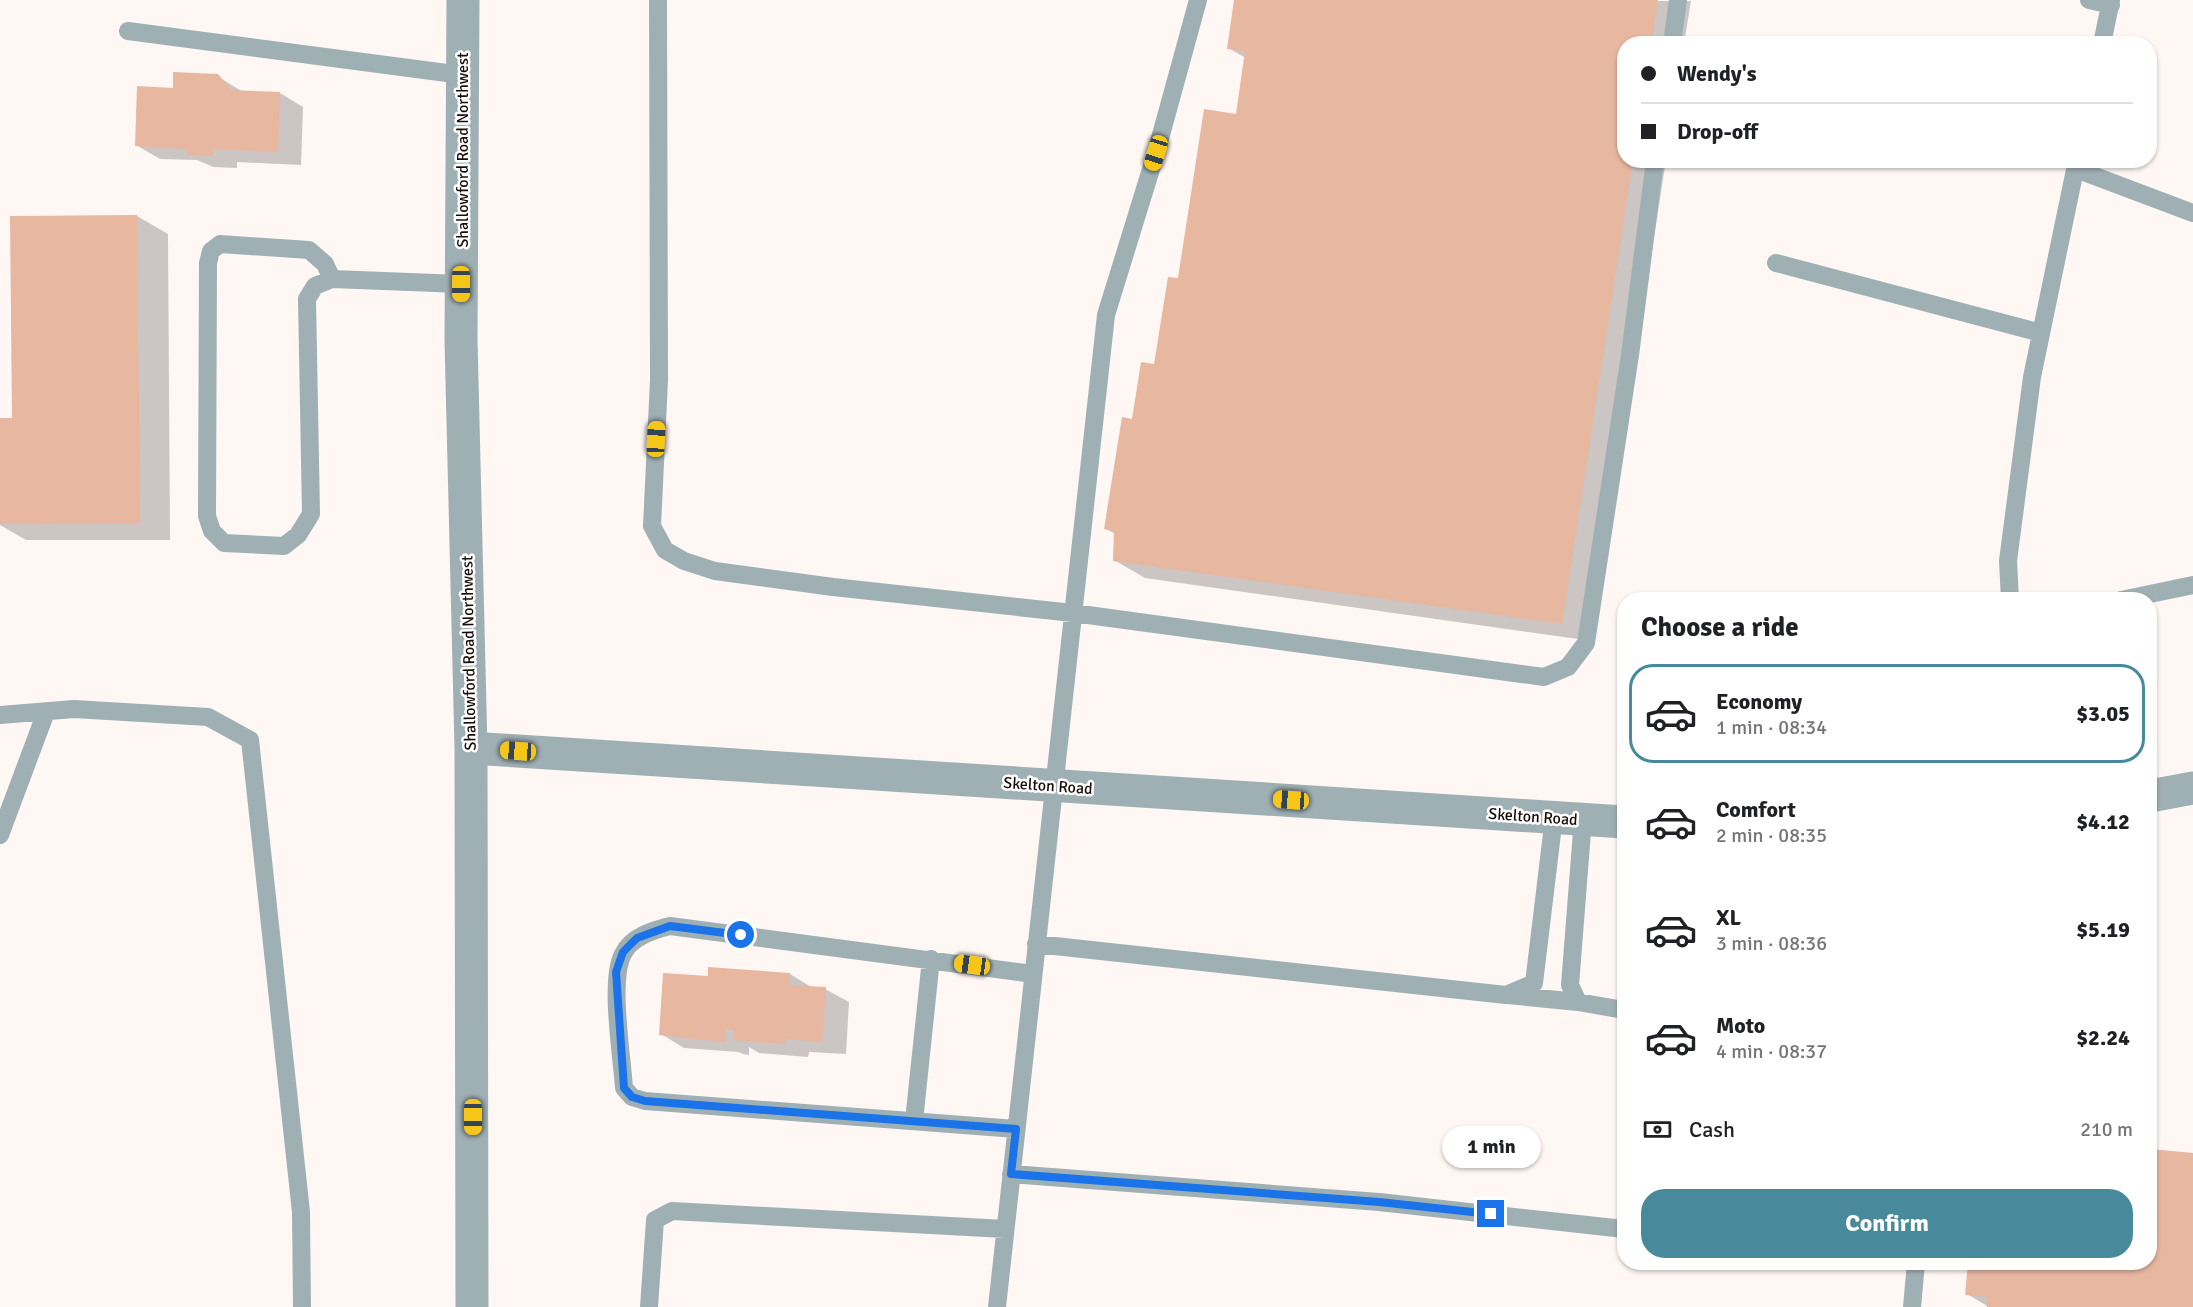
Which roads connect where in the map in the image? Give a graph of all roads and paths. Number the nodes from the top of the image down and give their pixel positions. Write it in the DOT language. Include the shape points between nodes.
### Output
graph roads {
  1 [pos="463,0"];
  2 [pos="658,0"];
  3 [pos="1198,0"];
  4 [pos="1678,0"];
  5 [pos="2089,0"];
  6 [pos="2111,2"];
  7 [pos="128,31"];
  8 [pos="1673,36"];
  9 [pos="2104,36"];
  10 [pos="462,75"];
  11 [pos="1654,168"];
  12 [pos="2076,168"];
  13 [pos="2084,168"];
  14 [pos="2193,213"];
  15 [pos="1776,263"];
  16 [pos="332,279"];
  17 [pos="461,284"];
  18 [pos="2041,333"];
  19 [pos="2193,585"];
  20 [pos="2010,592"];
  21 [pos="2157,592"];
  22 [pos="1072,613"];
  23 [pos="46,711"];
  24 [pos="0,715"];
  25 [pos="471,748"];
  26 [pos="1053,785"];
  27 [pos="2193,788"];
  28 [pos="2157,795"];
  29 [pos="1569,818"];
  30 [pos="1617,821"];
  31 [pos="0,835"];
  32 [pos="1036,944"];
  33 [pos="931,959"];
  34 [pos="1033,974"];
  35 [pos="1506,995"];
  36 [pos="1578,1002"];
  37 [pos="1617,1009"];
  38 [pos="914,1121"];
  39 [pos="1016,1129"];
  40 [pos="1011,1174"];
  41 [pos="1617,1228"];
  42 [pos="1005,1229"];
  43 [pos="1915,1270"];
  44 [pos="302,1307"];
  45 [pos="472,1307"];
  46 [pos="649,1307"];
  47 [pos="997,1307"];
  48 [pos="1912,1307"];
  1 -- 10 [label="street, Shallowford Road Northwest"];
  2 -- 22 [label="lane" via="659,380 651,526 665,550 684,561 715,570"];
  3 -- 22 [label="lane" via="1106,315"];
  4 -- 8 [label="lane"];
  5 -- 6 [label="lane"];
  6 -- 9 [label="lane"];
  7 -- 10 [label="lane"];
  10 -- 17 [label="street, Shallowford Road Northwest"];
  11 -- 22 [label="lane" via="1588,633 1586,644 1568,667 1544,677"];
  12 -- 18 [label="lane"];
  13 -- 14 [label="lane"];
  15 -- 18 [label="lane"];
  16 -- 16 [label="lane" via="315,286 307,299 311,514 298,535 284,546 224,543 212,531 207,516 211,251 220,244 309,250 325,264"];
  16 -- 17 [label="lane"];
  17 -- 25 [label="street, Shallowford Road Northwest"];
  18 -- 20 [label="lane" via="2008,561"];
  19 -- 21 [label="lane"];
  22 -- 26 [label="lane"];
  23 -- 24 [label="lane"];
  23 -- 31 [label="lane"];
  23 -- 44 [label="lane" via="74,709 208,717 250,740 301,1212"];
  25 -- 26 [label="street, Skelton Road"];
  25 -- 45 [label="street, Shallowford Road Northwest"];
  26 -- 29 [label="street, Skelton Road"];
  26 -- 32 [label="lane"];
  27 -- 28 [label="street"];
  29 -- 30 [label="street, Skelton Road"];
  29 -- 35 [label="lane" via="1534,983"];
  29 -- 36 [label="lane" via="1570,985"];
  32 -- 34 [label="lane"];
  32 -- 35 [label="lane"];
  33 -- 34 [label="lane"];
  33 -- 38 [label="lane"];
  33 -- 38 [label="lane" via="670,926 637,938 623,952 616,972 624,1088 632,1097"];
  34 -- 39 [label="lane"];
  35 -- 36 [label="lane"];
  36 -- 37 [label="lane"];
  38 -- 39 [label="lane"];
  39 -- 40 [label="lane"];
  40 -- 41 [label="lane" via="1379,1202"];
  40 -- 42 [label="lane"];
  42 -- 46 [label="lane" via="672,1211 655,1220"];
  42 -- 47 [label="lane"];
  43 -- 48 [label="lane"];
}
